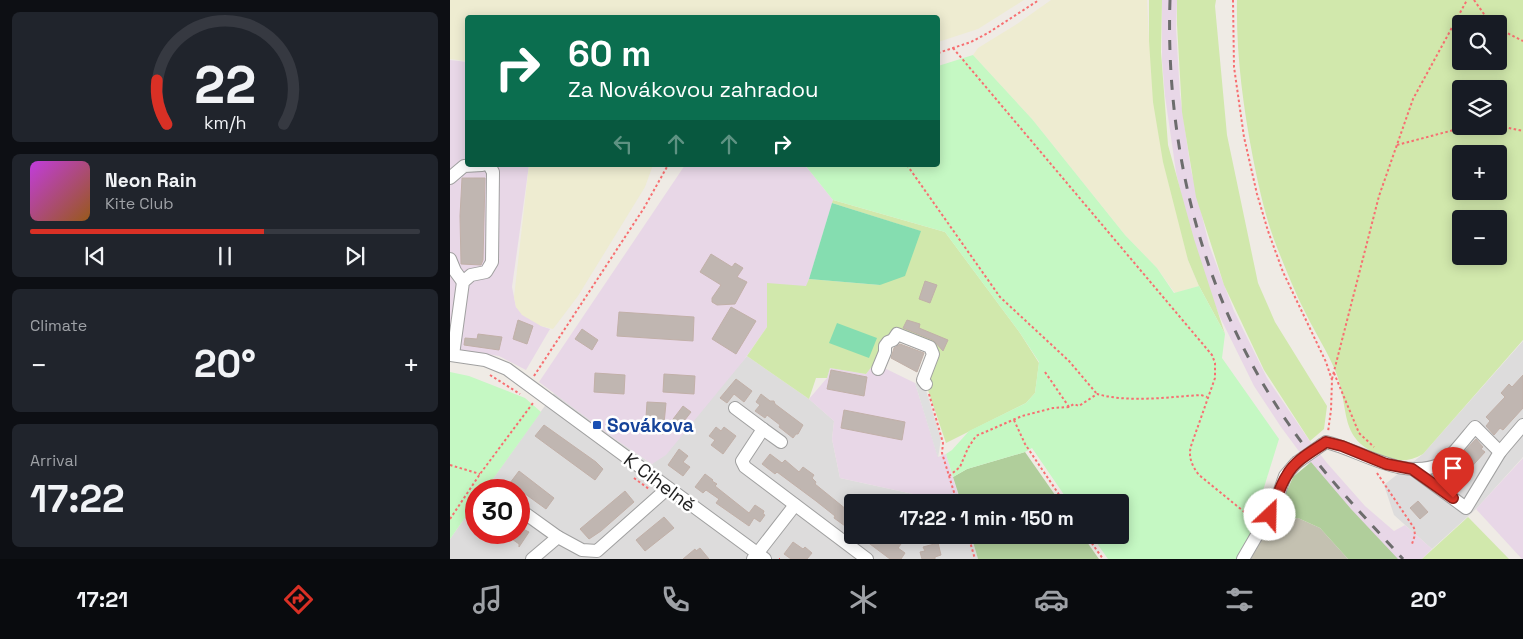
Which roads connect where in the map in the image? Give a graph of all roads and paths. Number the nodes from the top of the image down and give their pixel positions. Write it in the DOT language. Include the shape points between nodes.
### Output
graph roads {
  1 [pos="1039,0"];
  2 [pos="1233,0"];
  3 [pos="1467,0"];
  4 [pos="1474,0"];
  5 [pos="1485,15"];
  6 [pos="1507,33"];
  7 [pos="1523,40"];
  8 [pos="953,48"];
  9 [pos="940,51"];
  10 [pos="1507,128"];
  11 [pos="1452,130"];
  12 [pos="1523,131"];
  13 [pos="1397,145"];
  14 [pos="465,166"];
  15 [pos="490,167"];
  16 [pos="667,167"];
  17 [pos="908,167"];
  18 [pos="450,178"];
  19 [pos="450,259"];
  20 [pos="463,282"];
  21 [pos="451,355"];
  22 [pos="878,369"];
  23 [pos="1045,372"];
  24 [pos="486,373"];
  25 [pos="1334,373"];
  26 [pos="1332,380"];
  27 [pos="529,384"];
  28 [pos="926,384"];
  29 [pos="541,393"];
  30 [pos="1097,394"];
  31 [pos="526,398"];
  32 [pos="1208,398"];
  33 [pos="1069,407"];
  34 [pos="735,408"];
  35 [pos="1014,420"];
  36 [pos="1523,425"];
  37 [pos="763,429"];
  38 [pos="781,442"];
  39 [pos="1324,443"];
  40 [pos="1376,449"];
  41 [pos="1500,452"];
  42 [pos="450,465"];
  43 [pos="1412,469"];
  44 [pos="1376,471"];
  45 [pos="480,474"];
  46 [pos="948,476"];
  47 [pos="668,488"];
  48 [pos="954,494"];
  49 [pos="1059,494"];
  50 [pos="795,505"];
  51 [pos="530,517"];
  52 [pos="450,519"];
  53 [pos="1264,526"];
  54 [pos="558,537"];
  55 [pos="971,544"];
  56 [pos="1092,544"];
  57 [pos="1412,544"];
  58 [pos="759,557"];
  59 [pos="534,558"];
  60 [pos="867,559"];
  61 [pos="975,559"];
  62 [pos="1103,559"];
  63 [pos="1243,559"];
  1 -- 8 [label="path" via="988,33"];
  2 -- 26 [label="path" via="1234,66 1244,137 1257,194 1283,272"];
  3 -- 13 [label="path" via="1413,98"];
  4 -- 5 [label="path"];
  6 -- 7 [label="path"];
  8 -- 9 [label="path"];
  8 -- 32 [label="path" via="1212,356 1216,371"];
  10 -- 12 [label="path"];
  11 -- 13 [label="path"];
  13 -- 25 [label="path" via="1379,196"];
  14 -- 18 [label="street"];
  15 -- 20 [label="street" via="493,172 492,262 486,272 471,275"];
  16 -- 27 [label="path" via="644,208"];
  17 -- 30 [label="path" via="1000,297 1069,360"];
  19 -- 20 [label="street"];
  20 -- 21 [label="street"];
  21 -- 27 [label="street, K Cihelně" via="496,364"];
  22 -- 28 [label="street" via="885,346 898,334 930,348 933,354 923,380"];
  23 -- 33 [label="path"];
  24 -- 31 [label="path"];
  25 -- 26 [label="path"];
  25 -- 40 [label="path" via="1359,433"];
  26 -- 39 [label="path" via="1332,410"];
  27 -- 29 [label="street, K Cihelně"];
  28 -- 46 [label="path" via="943,443"];
  29 -- 45 [label="path"];
  29 -- 47 [label="street, K Cihelně"];
  30 -- 32 [label="path" via="1116,398 1201,395"];
  30 -- 33 [label="path" via="1080,406 1074,404"];
  32 -- 53 [label="path" via="1190,451 1193,467"];
  33 -- 35 [label="path"];
  34 -- 37 [label="street"];
  35 -- 46 [label="path" via="976,436 960,467"];
  35 -- 49 [label="path" via="1025,444"];
  36 -- 41 [label="street"];
  37 -- 38 [label="street"];
  37 -- 50 [label="street" via="742,463"];
  39 -- 43 [label="street" via="1342,446 1386,464"];
  39 -- 53 [label="street, bridge" via="1296,463 1285,476"];
  41 -- 43 [label="street" via="1474,428 1442,464"];
  41 -- 43 [label="street" via="1466,508"];
  42 -- 45 [label="path"];
  44 -- 57 [label="path" via="1414,528"];
  45 -- 52 [label="path"];
  46 -- 48 [label="path"];
  47 -- 54 [label="street" via="596,551 582,550"];
  47 -- 58 [label="street, K Cihelně"];
  50 -- 58 [label="street"];
  50 -- 60 [label="street"];
  51 -- 54 [label="street"];
  53 -- 63 [label="street"];
  54 -- 59 [label="street"];
  55 -- 61 [label="path"];
  56 -- 62 [label="path"];
}
